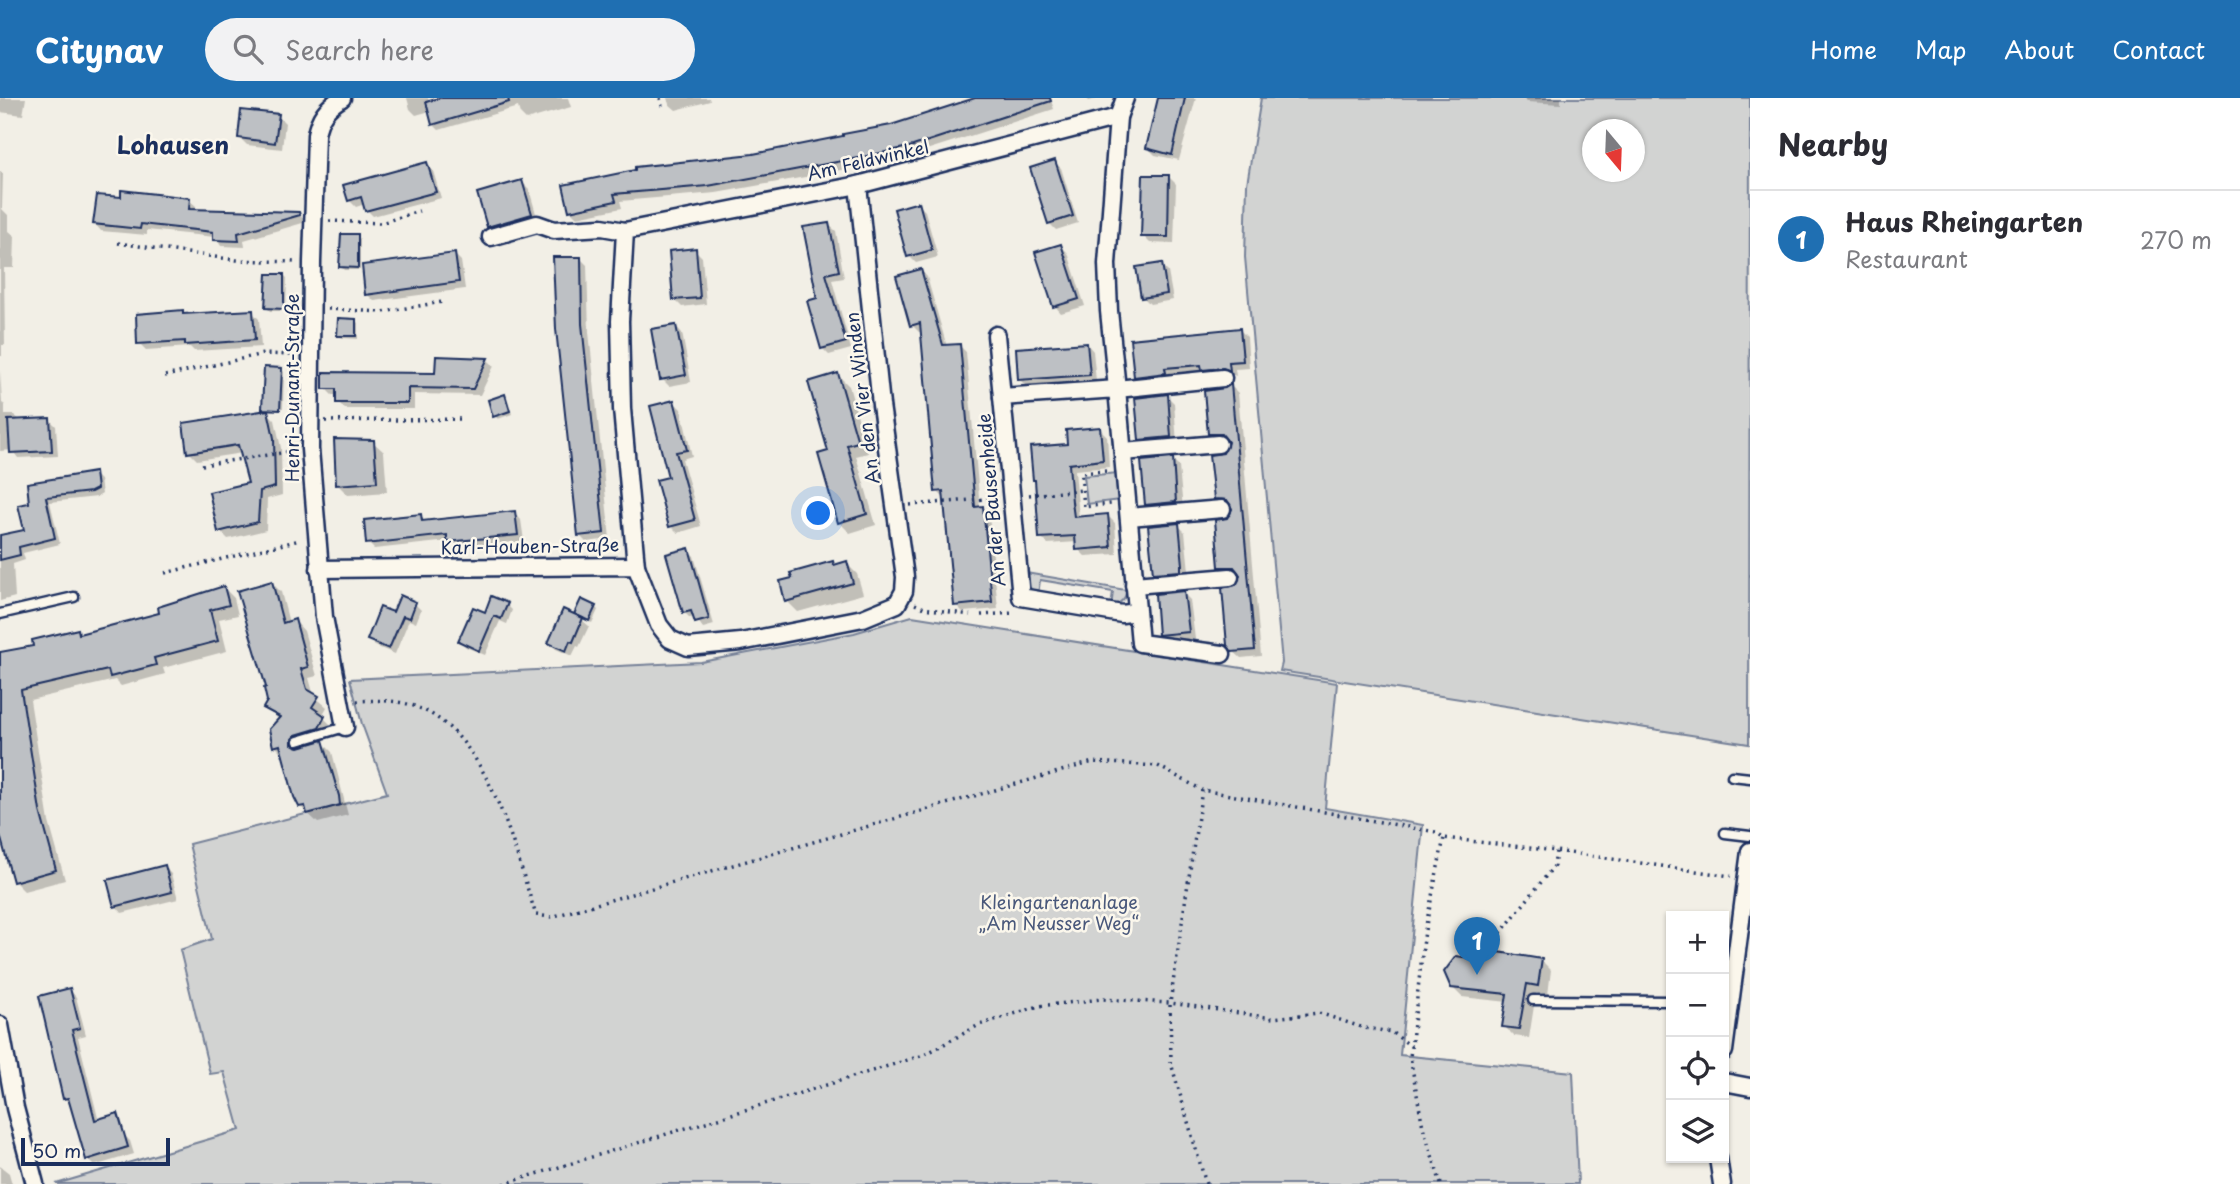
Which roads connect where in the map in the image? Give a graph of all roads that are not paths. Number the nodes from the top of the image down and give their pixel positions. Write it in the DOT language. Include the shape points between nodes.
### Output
graph roads {
  1 [pos="342,98"];
  2 [pos="1125,98"];
  3 [pos="1118,117"];
  4 [pos="858,186"];
  5 [pos="625,231"];
  6 [pos="491,237"];
  7 [pos="996,335"];
  8 [pos="1223,378"];
  9 [pos="1117,388"];
  10 [pos="1002,397"];
  11 [pos="1218,444"];
  12 [pos="1123,452"];
  13 [pos="1222,509"];
  14 [pos="1128,510"];
  15 [pos="636,566"];
  16 [pos="319,569"];
  17 [pos="1230,577"];
  18 [pos="1134,585"];
  19 [pos="74,597"];
  20 [pos="899,600"];
  21 [pos="1136,612"];
  22 [pos="0,614"];
  23 [pos="1222,654"];
  24 [pos="345,727"];
  25 [pos="298,741"];
  26 [pos="1732,776"];
  27 [pos="1750,778"];
  28 [pos="1725,833"];
  29 [pos="1750,836"];
  30 [pos="1750,851"];
  31 [pos="1729,993"];
  32 [pos="1533,1000"];
  33 [pos="1666,1001"];
  34 [pos="0,1025"];
  35 [pos="1729,1083"];
  36 [pos="1750,1087"];
  37 [pos="1719,1163"];
  38 [pos="35,1184"];
  39 [pos="1722,1184"];
  1 -- 16 [label="street, Henri-Dunant-Straße" via="329,106 317,128 309,421"];
  2 -- 3 [label="street"];
  3 -- 4 [label="street, Am Feldwinkel"];
  3 -- 9 [label="street" via="1107,264"];
  4 -- 5 [label="street, Am Feldwinkel"];
  4 -- 20 [label="street, An den Vier Winden" via="905,577"];
  5 -- 6 [label="street, Am Feldwinkel" via="602,227 554,230 537,224"];
  5 -- 15 [label="street" via="622,409"];
  7 -- 10 [label="street"];
  8 -- 9 [label="street, An der Bausenheide"];
  9 -- 10 [label="street, An der Bausenheide"];
  9 -- 12 [label="street"];
  10 -- 21 [label="street, An der Bausenheide" via="1021,597 1122,614"];
  11 -- 12 [label="street"];
  12 -- 14 [label="street"];
  13 -- 14 [label="street"];
  14 -- 18 [label="street"];
  15 -- 16 [label="street, Karl-Houben-Straße"];
  15 -- 20 [label="street, Karl-Houben-Straße" via="659,625 670,639 688,647 741,642 863,618"];
  16 -- 24 [label="street, Henri-Dunant-Straße"];
  17 -- 18 [label="street"];
  18 -- 21 [label="street"];
  19 -- 22 [label="lane"];
  21 -- 23 [label="street" via="1140,643"];
  24 -- 25 [label="lane"];
  26 -- 27 [label="lane"];
  28 -- 29 [label="lane"];
  30 -- 31 [label="street"];
  32 -- 33 [label="lane"];
  34 -- 38 [label="street"];
  35 -- 36 [label="street"];
  37 -- 39 [label="street"];
}
